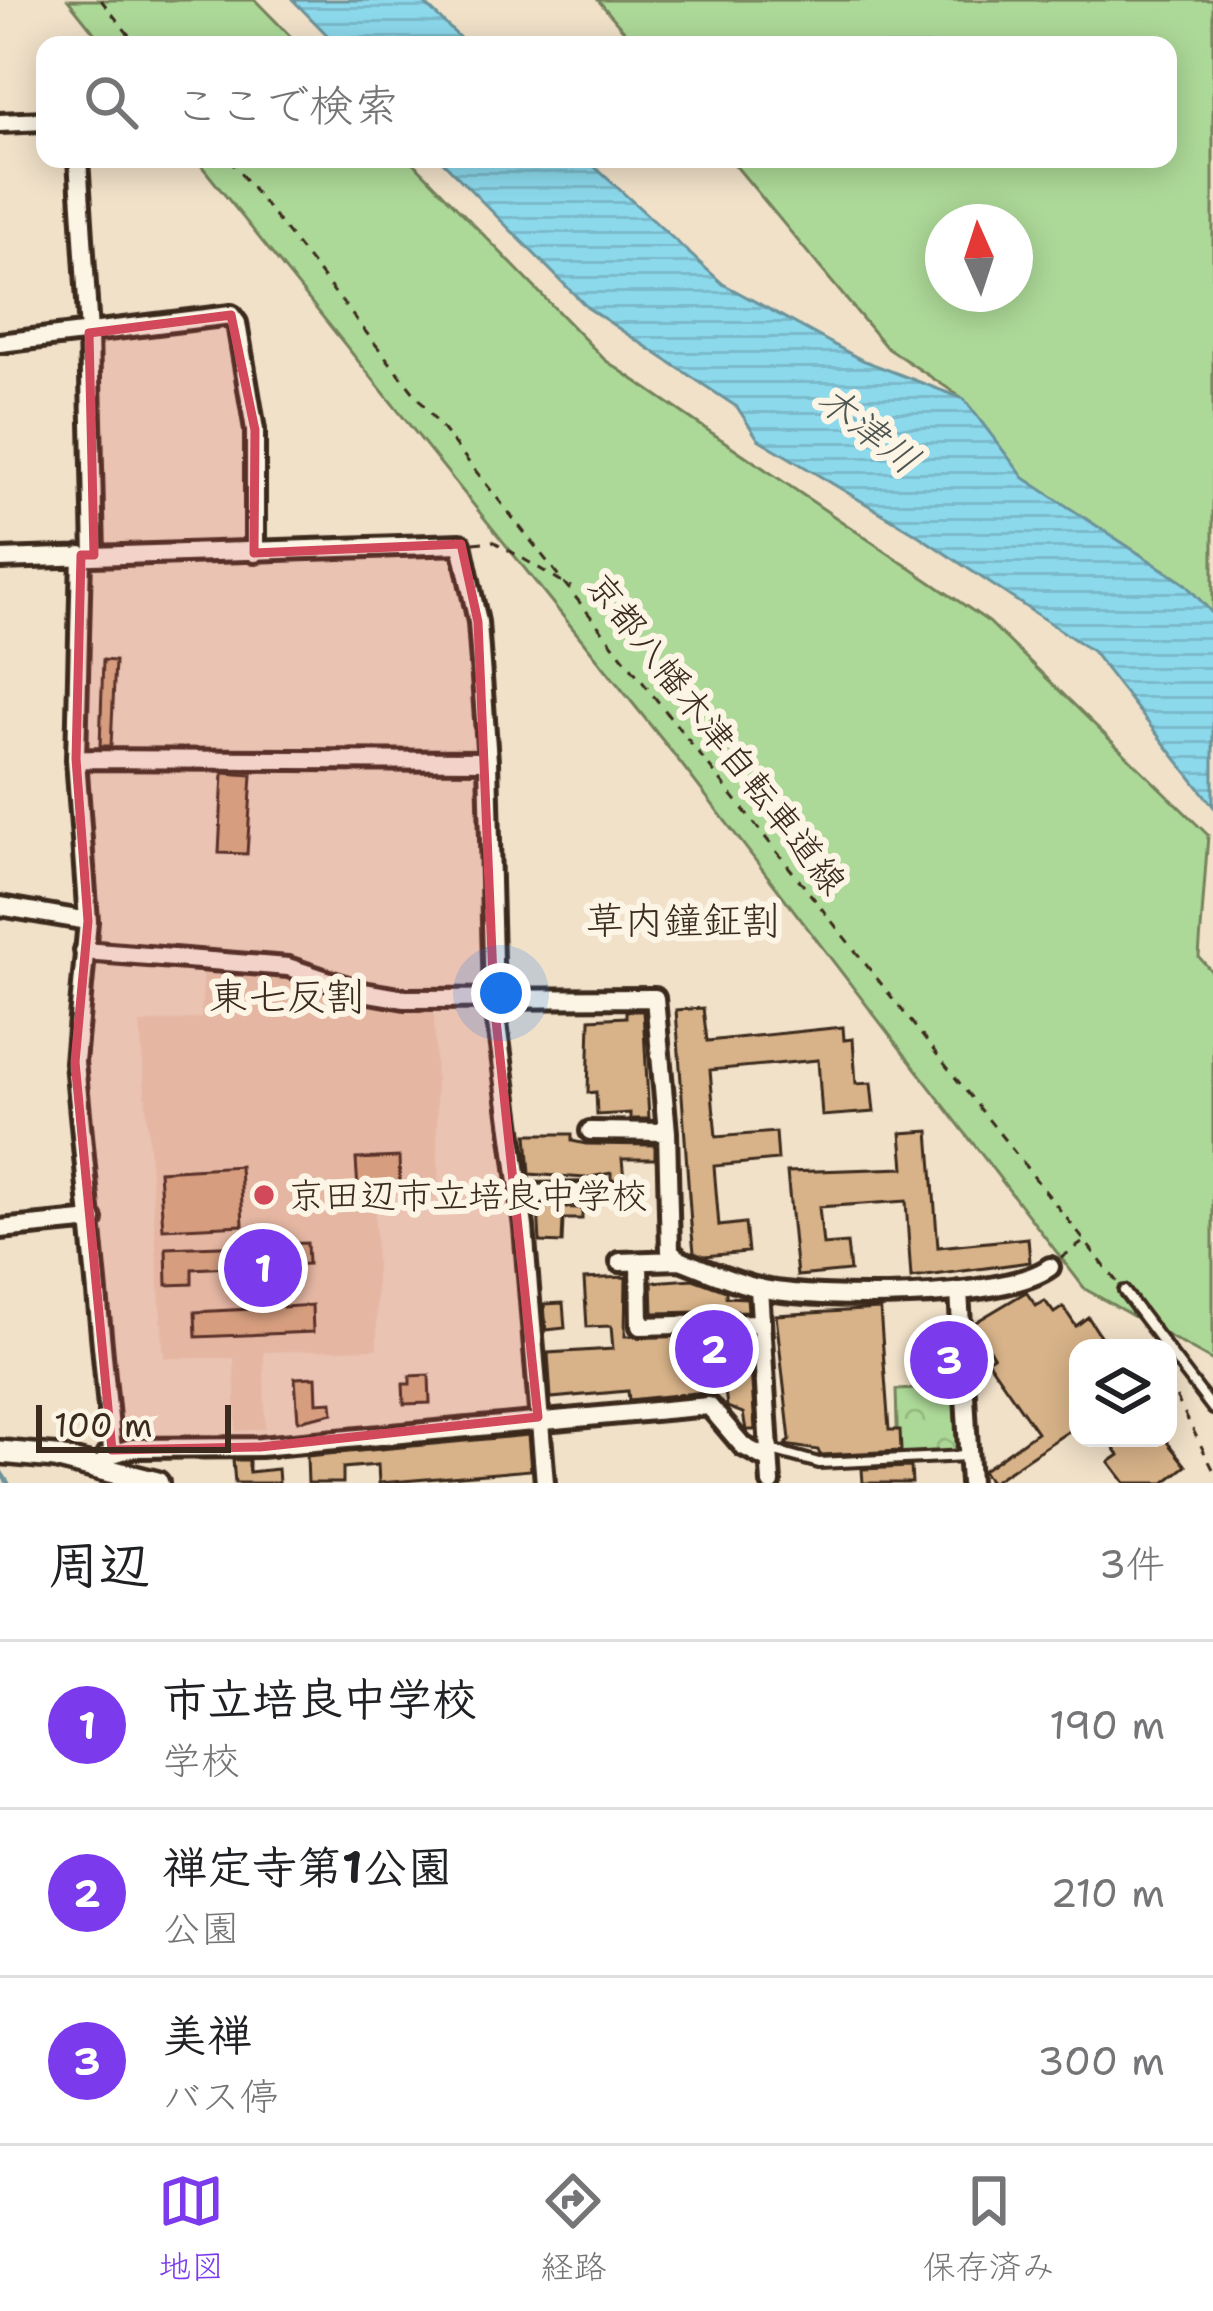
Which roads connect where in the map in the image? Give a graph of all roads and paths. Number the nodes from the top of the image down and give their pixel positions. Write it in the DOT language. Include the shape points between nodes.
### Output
graph roads {
  1 [pos="101,0"];
  2 [pos="130,36"];
  3 [pos="36,121"];
  4 [pos="0,123"];
  5 [pos="79,168"];
  6 [pos="236,168"];
  7 [pos="89,333"];
  8 [pos="0,343"];
  9 [pos="461,544"];
  10 [pos="255,553"];
  11 [pos="87,555"];
  12 [pos="0,559"];
  13 [pos="573,588"];
  14 [pos="76,759"];
  15 [pos="488,761"];
  16 [pos="0,906"];
  17 [pos="88,921"];
  18 [pos="84,951"];
  19 [pos="494,1001"];
  20 [pos="590,1132"];
  21 [pos="667,1132"];
  22 [pos="597,1193"];
  23 [pos="519,1194"];
  24 [pos="93,1220"];
  25 [pos="0,1229"];
  26 [pos="1084,1241"];
  27 [pos="680,1260"];
  28 [pos="620,1262"];
  29 [pos="639,1262"];
  30 [pos="1050,1267"];
  31 [pos="759,1288"];
  32 [pos="958,1291"];
  33 [pos="1124,1291"];
  34 [pos="758,1323"];
  35 [pos="1160,1339"];
  36 [pos="1177,1362"];
  37 [pos="1177,1399"];
  38 [pos="1213,1409"];
  39 [pos="538,1417"];
  40 [pos="0,1451"];
  41 [pos="768,1455"];
  42 [pos="968,1456"];
  43 [pos="111,1468"];
  44 [pos="1213,1469"];
  45 [pos="157,1483"];
  46 [pos="545,1483"];
  47 [pos="770,1483"];
  48 [pos="970,1483"];
  1 -- 2 [label="path"];
  3 -- 4 [label="street"];
  5 -- 7 [label="street"];
  6 -- 13 [label="path, 京都八幡木津自転車道線"];
  7 -- 8 [label="street"];
  7 -- 10 [label="street" via="231,315 255,430"];
  7 -- 11 [label="street"];
  9 -- 10 [label="street"];
  9 -- 13 [label="path" via="494,541"];
  9 -- 15 [label="street" via="478,622"];
  10 -- 11 [label="street"];
  11 -- 12 [label="street"];
  11 -- 14 [label="street"];
  13 -- 26 [label="path, 京都八幡木津自転車道線"];
  14 -- 15 [label="street"];
  14 -- 17 [label="street"];
  15 -- 19 [label="street"];
  16 -- 17 [label="street"];
  17 -- 18 [label="street"];
  18 -- 19 [label="street" via="288,967 405,999"];
  18 -- 24 [label="street" via="75,1062"];
  19 -- 21 [label="street" via="655,998"];
  19 -- 23 [label="street"];
  20 -- 21 [label="street"];
  21 -- 27 [label="street" via="670,1251"];
  22 -- 23 [label="street"];
  23 -- 39 [label="street"];
  24 -- 25 [label="street"];
  24 -- 43 [label="street"];
  26 -- 30 [label="path"];
  26 -- 33 [label="path, 京都八幡木津自転車道線"];
  27 -- 29 [label="street"];
  27 -- 31 [label="street"];
  28 -- 29 [label="street"];
  29 -- 34 [label="street" via="640,1326"];
  30 -- 32 [label="street" via="1034,1280"];
  31 -- 32 [label="street"];
  31 -- 34 [label="street"];
  32 -- 42 [label="street"];
  33 -- 35 [label="lane"];
  34 -- 41 [label="street"];
  36 -- 38 [label="lane"];
  37 -- 44 [label="path"];
  39 -- 41 [label="street" via="709,1406 743,1446"];
  39 -- 43 [label="street"];
  39 -- 46 [label="street"];
  40 -- 43 [label="street"];
  41 -- 42 [label="lane" via="819,1463"];
  41 -- 47 [label="street"];
  42 -- 48 [label="street"];
  43 -- 45 [label="street"];
}
